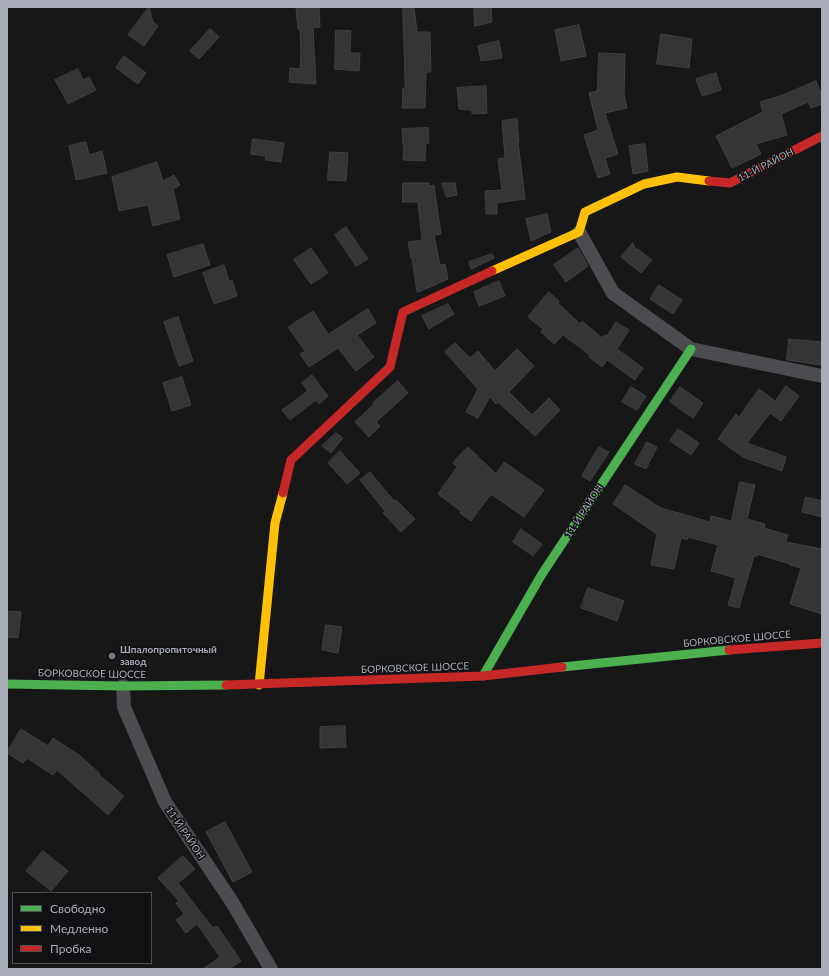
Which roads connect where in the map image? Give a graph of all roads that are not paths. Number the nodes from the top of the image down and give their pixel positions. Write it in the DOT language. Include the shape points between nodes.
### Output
graph roads {
  1 [pos="822,136"];
  2 [pos="579,232"];
  3 [pos="691,349"];
  4 [pos="822,376"];
  5 [pos="822,643"];
  6 [pos="483,676"];
  7 [pos="7,684"];
  8 [pos="259,685"];
  9 [pos="123,686"];
  10 [pos="271,969"];
  1 -- 2 [label="street, 11-Й РАЙОН" via="730,183 677,177 644,184 585,212"];
  2 -- 3 [label="street" via="613,293"];
  2 -- 8 [label="street" via="403,312 390,367 291,460 275,523"];
  3 -- 4 [label="street"];
  3 -- 6 [label="street, 11-Й РАЙОН" via="542,574"];
  5 -- 6 [label="street, БОРКОВСКОЕ ШОССЕ" via="705,652"];
  6 -- 8 [label="street, БОРКОВСКОЕ ШОССЕ"];
  7 -- 9 [label="street, БОРКОВСКОЕ ШОССЕ"];
  8 -- 9 [label="street, БОРКОВСКОЕ ШОССЕ"];
  9 -- 10 [label="street, 11-Й РАЙОН" via="124,707 165,802 232,902"];
}
